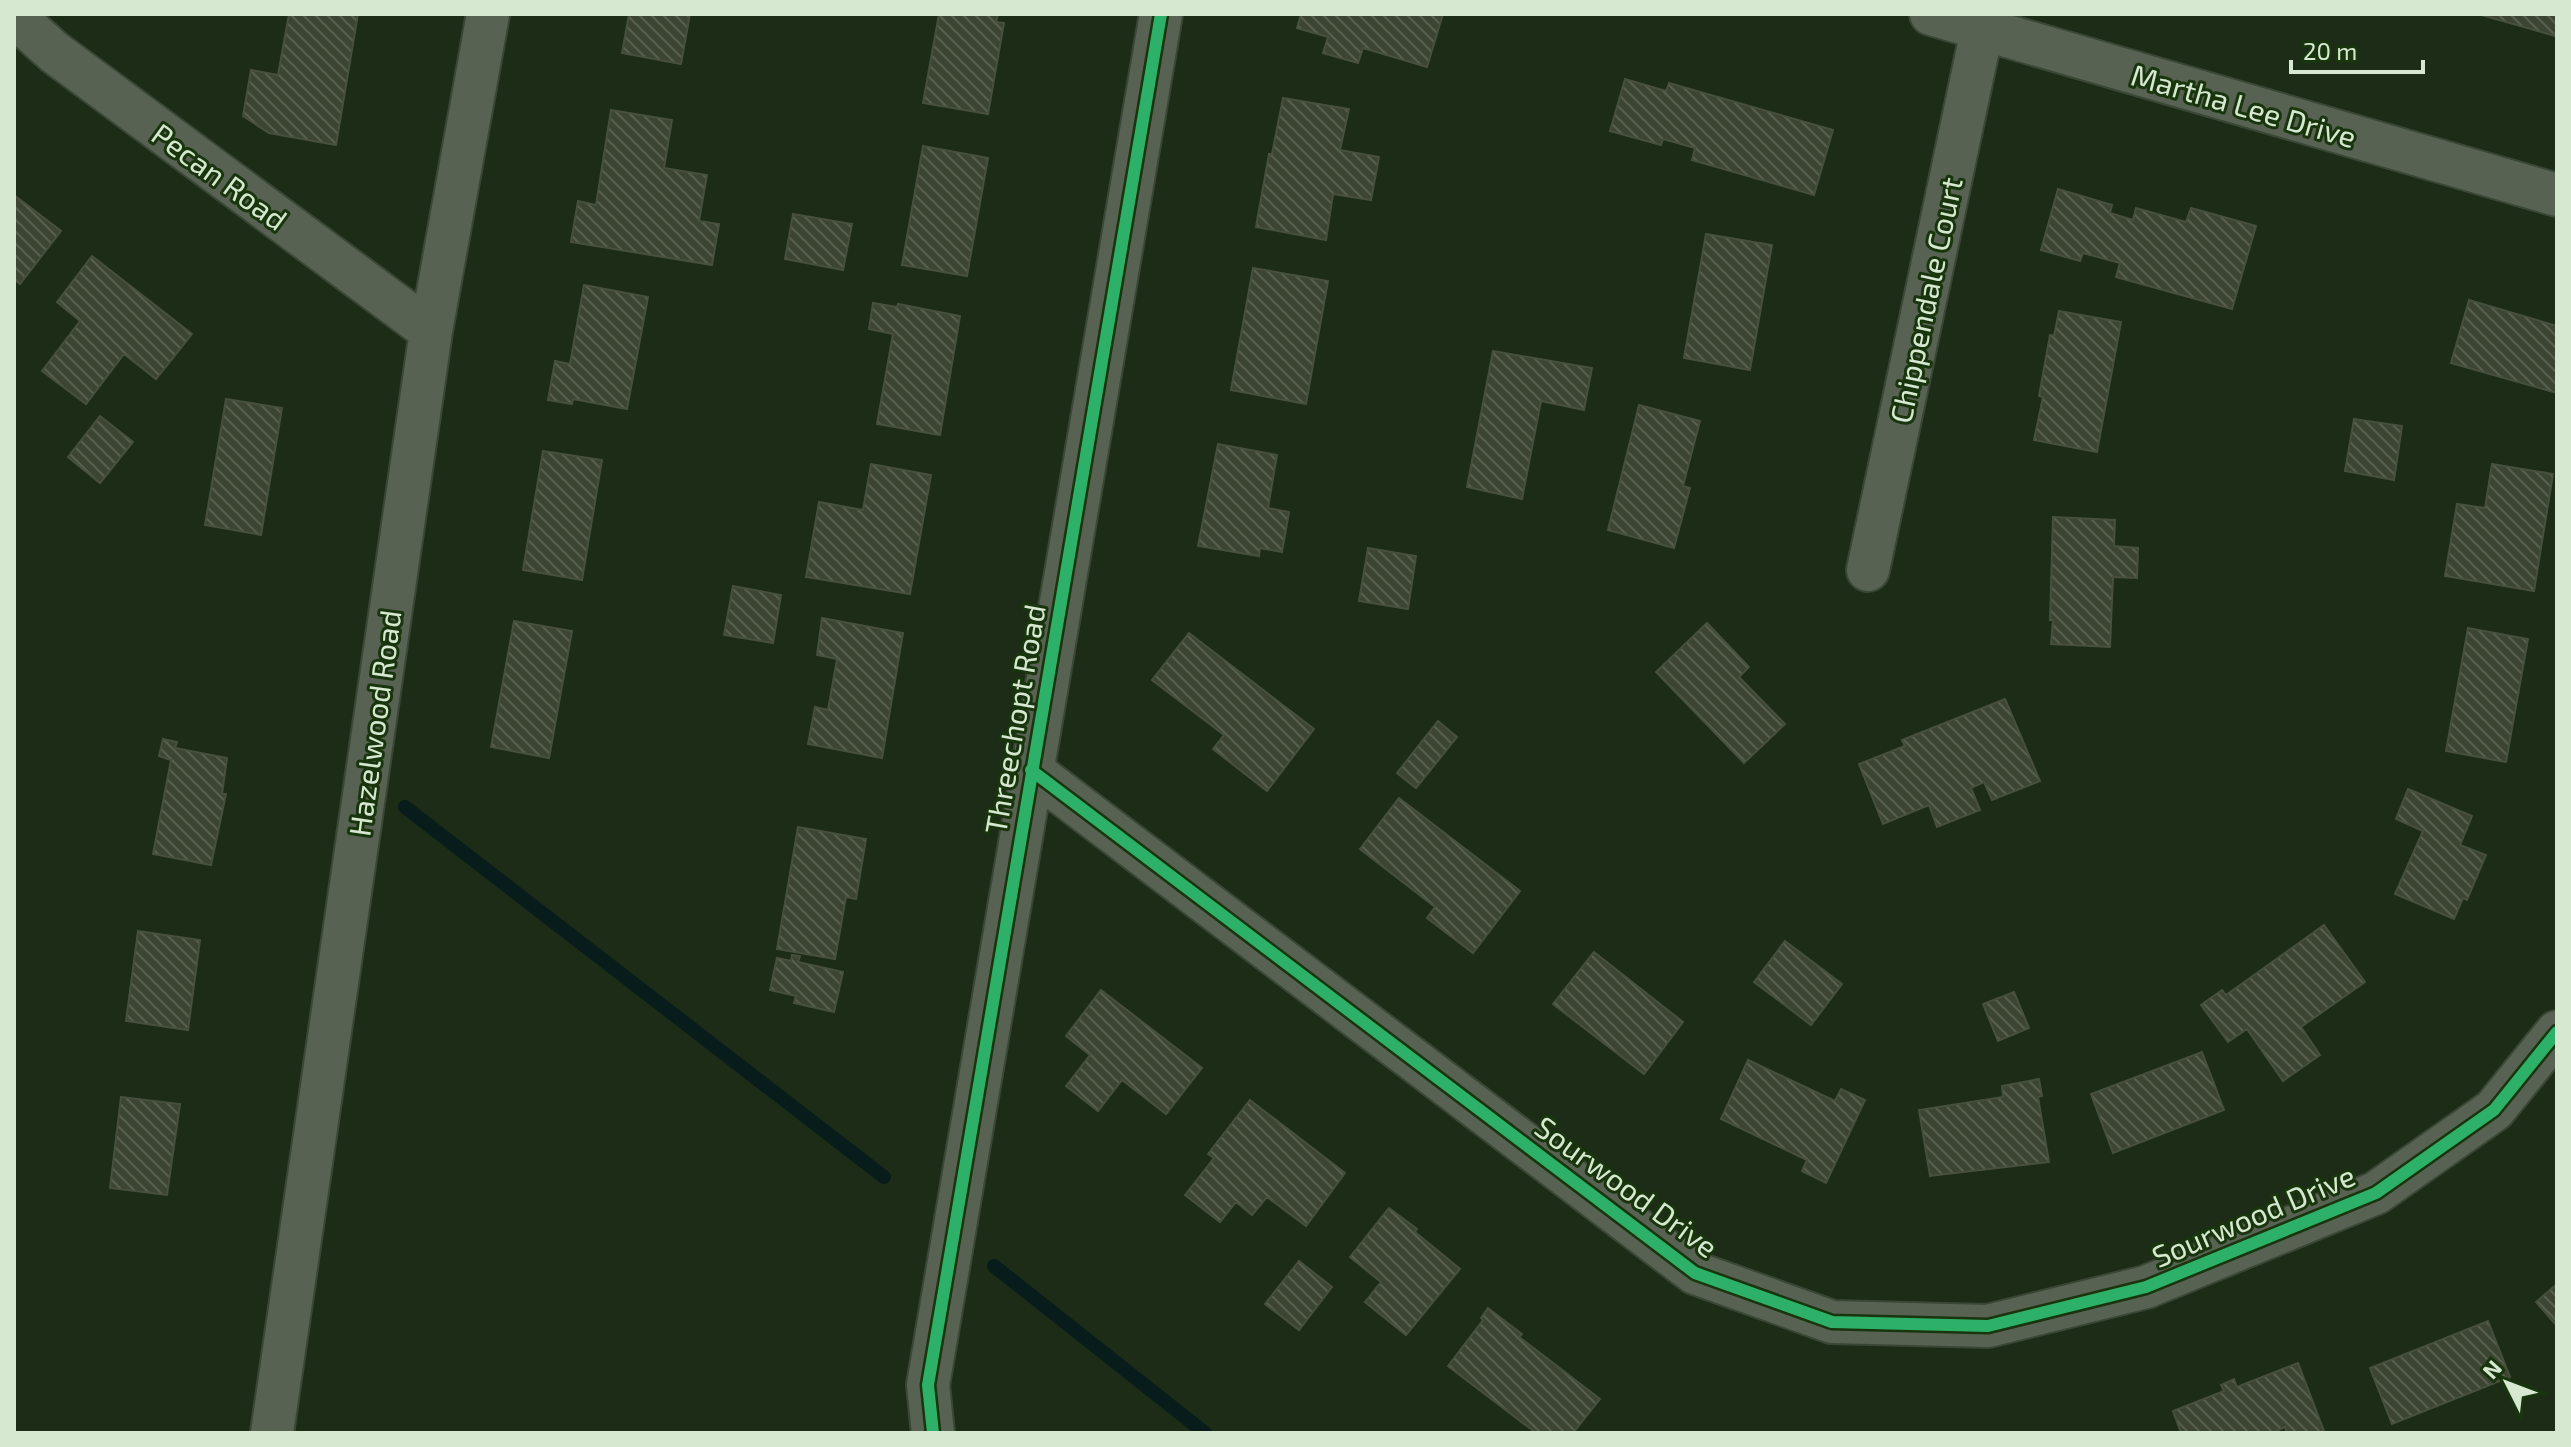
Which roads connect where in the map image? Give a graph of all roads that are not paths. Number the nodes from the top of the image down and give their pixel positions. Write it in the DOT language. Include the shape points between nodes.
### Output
graph roads {
  1 [pos="488,14"];
  2 [pos="1161,14"];
  3 [pos="1931,14"];
  4 [pos="14,16"];
  5 [pos="1982,30"];
  6 [pos="2557,195"];
  7 [pos="431,331"];
  8 [pos="1868,570"];
  9 [pos="1031,770"];
  10 [pos="2557,1032"];
  11 [pos="272,1433"];
  12 [pos="933,1433"];
  1 -- 7 [label="street, Hazelwood Road"];
  2 -- 9 [label="street, Threechopt Road"];
  3 -- 5 [label="street, Martha Lee Drive"];
  4 -- 7 [label="street, Pecan Road" via="54,52"];
  5 -- 6 [label="street, Martha Lee Drive"];
  5 -- 8 [label="street, Chippendale Court"];
  7 -- 11 [label="street, Hazelwood Road"];
  9 -- 10 [label="street, Sourwood Drive" via="1695,1273 1832,1322 1988,1326 2146,1287 2376,1193 2494,1110"];
  9 -- 12 [label="street, Threechopt Road" via="928,1385"];
}
